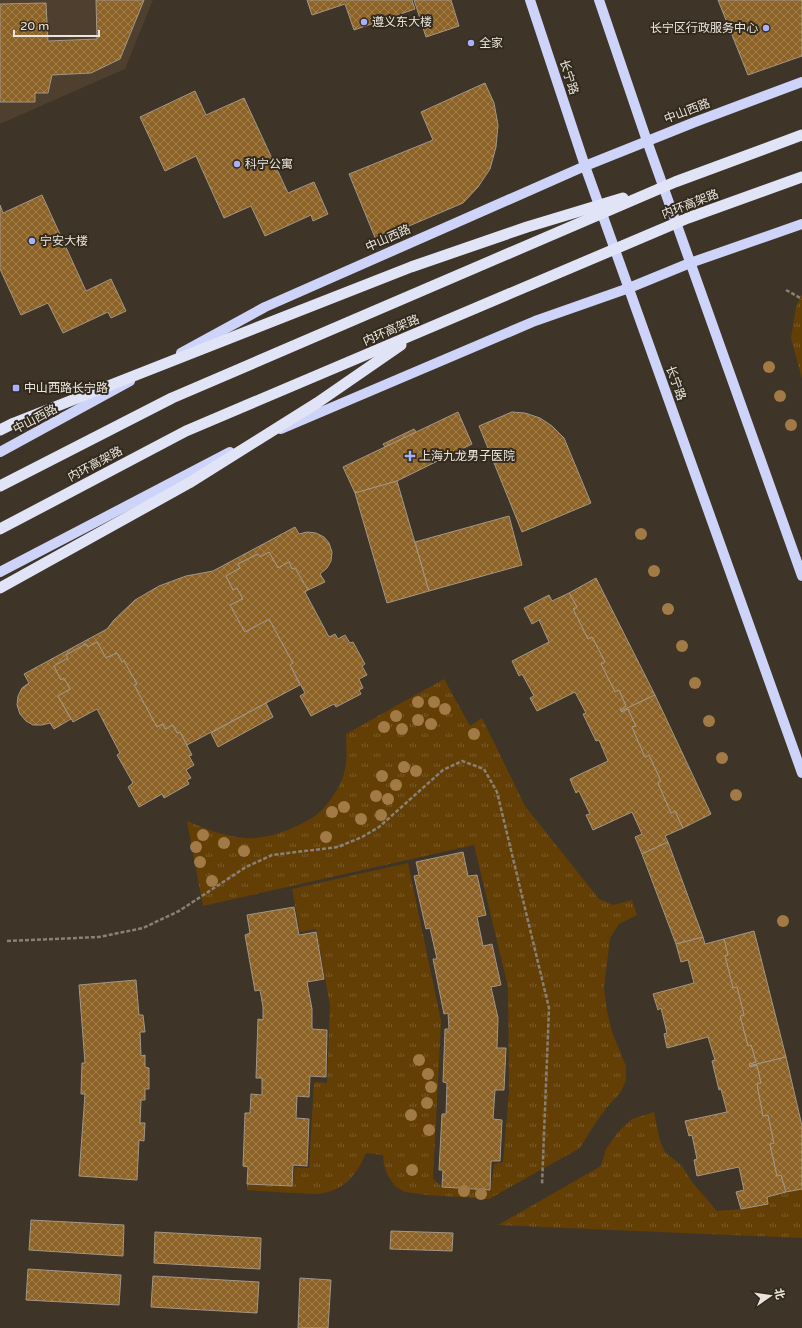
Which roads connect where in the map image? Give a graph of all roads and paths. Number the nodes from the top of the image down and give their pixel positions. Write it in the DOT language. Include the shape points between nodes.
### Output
graph roads {
  1 [pos="530,0"];
  2 [pos="599,0"];
  3 [pos="802,82"];
  4 [pos="802,135"];
  5 [pos="647,141"];
  6 [pos="585,166"];
  7 [pos="802,177"];
  8 [pos="675,182"];
  9 [pos="802,224"];
  10 [pos="690,264"];
  11 [pos="628,288"];
  12 [pos="786,290"];
  13 [pos="802,298"];
  14 [pos="421,332"];
  15 [pos="0,430"];
  16 [pos="0,452"];
  17 [pos="0,486"];
  18 [pos="0,529"];
  19 [pos="0,572"];
  20 [pos="802,576"];
  21 [pos="0,588"];
  22 [pos="802,773"];
  23 [pos="7,941"];
  24 [pos="542,1185"];
  1 -- 6 [label="main road, 长宁路"];
  2 -- 5 [label="main road"];
  3 -- 5 [label="main road, 中山西路"];
  4 -- 8 [label="highway, 内环高架路, bridge"];
  5 -- 6 [label="main road, 中山西路"];
  5 -- 10 [label="main road"];
  6 -- 11 [label="main road, 长宁路"];
  6 -- 16 [label="main road, 中山西路" via="265,307"];
  7 -- 14 [label="highway, 内环高架路, bridge" via="688,218"];
  8 -- 15 [label="highway, bridge" via="411,267"];
  8 -- 17 [label="highway, 内环高架路, bridge" via="172,398"];
  9 -- 10 [label="main road"];
  10 -- 11 [label="main road"];
  10 -- 20 [label="main road"];
  11 -- 19 [label="main road" via="535,321 241,446"];
  11 -- 22 [label="main road, 长宁路"];
  12 -- 13 [label="path"];
  14 -- 18 [label="highway, 内环高架路, bridge" via="186,431"];
  14 -- 21 [label="highway, bridge" via="317,403 188,483"];
  23 -- 24 [label="path" via="99,936 143,928 179,910 246,867 272,855 338,847 362,837 379,827 443,770 462,761 484,769 497,792 549,1008"];
}
